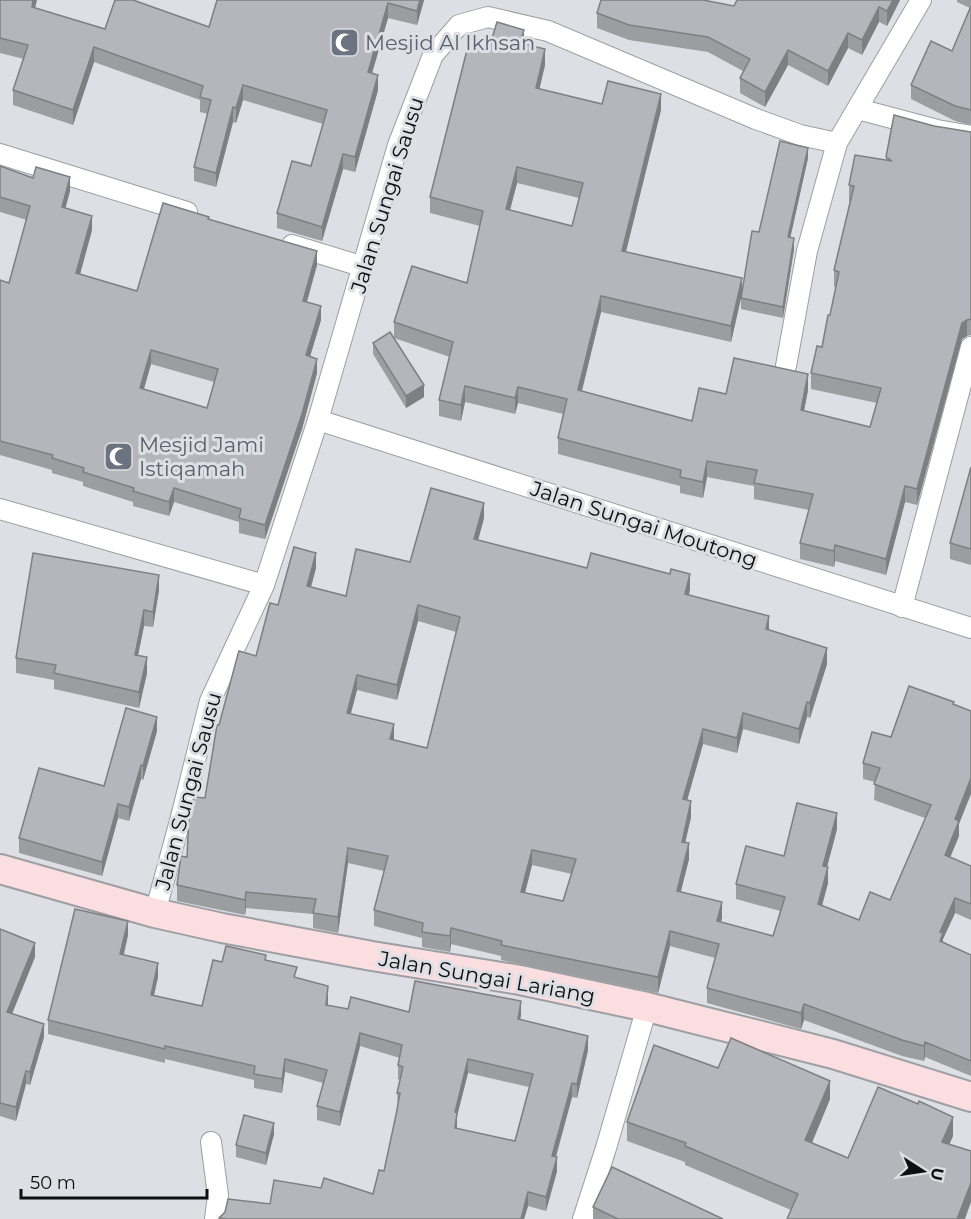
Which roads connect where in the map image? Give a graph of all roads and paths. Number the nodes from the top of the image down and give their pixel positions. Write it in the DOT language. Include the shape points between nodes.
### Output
graph roads {
  1 [pos="921,0"];
  2 [pos="858,109"];
  3 [pos="971,136"];
  4 [pos="837,144"];
  5 [pos="0,154"];
  6 [pos="205,218"];
  7 [pos="273,239"];
  8 [pos="364,267"];
  9 [pos="971,347"];
  10 [pos="786,366"];
  11 [pos="318,420"];
  12 [pos="0,509"];
  13 [pos="264,585"];
  14 [pos="902,607"];
  15 [pos="971,628"];
  16 [pos="0,869"];
  17 [pos="155,913"];
  18 [pos="647,1007"];
  19 [pos="971,1097"];
  20 [pos="212,1142"];
  21 [pos="215,1219"];
  22 [pos="583,1219"];
  1 -- 2 [label="street"];
  2 -- 3 [label="street"];
  2 -- 4 [label="street"];
  4 -- 8 [label="street, Jalan Sungai Sausu" via="756,119 548,31 488,17 459,25 433,55 398,145"];
  4 -- 10 [label="street" via="807,251"];
  5 -- 6 [label="street"];
  7 -- 8 [label="street"];
  8 -- 11 [label="street, Jalan Sungai Sausu"];
  9 -- 14 [label="street"];
  11 -- 13 [label="street, Jalan Sungai Sausu"];
  11 -- 14 [label="street, Jalan Sungai Moutong"];
  12 -- 13 [label="street"];
  13 -- 17 [label="street, Jalan Sungai Sausu" via="210,701"];
  14 -- 15 [label="street, Jalan Sungai Moutong"];
  16 -- 17 [label="street, Jalan Sungai Lariang"];
  17 -- 18 [label="street, Jalan Sungai Lariang"];
  18 -- 19 [label="street, Jalan Sungai Lariang" via="833,1054"];
  18 -- 22 [label="street"];
  20 -- 21 [label="street" via="218,1195"];
}
